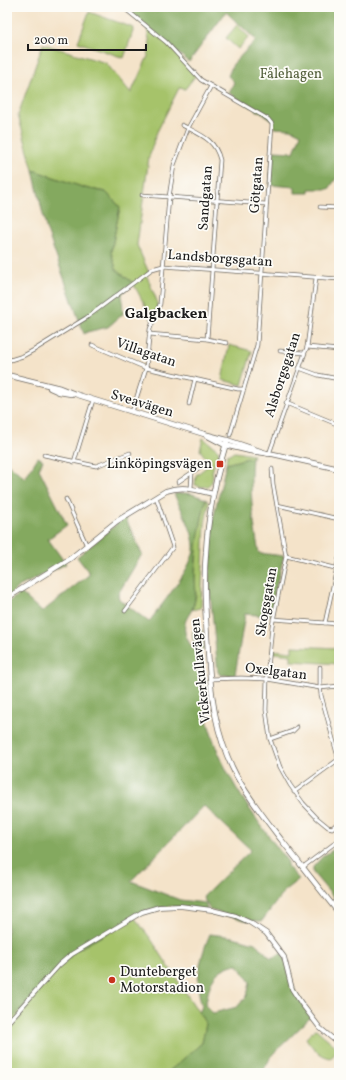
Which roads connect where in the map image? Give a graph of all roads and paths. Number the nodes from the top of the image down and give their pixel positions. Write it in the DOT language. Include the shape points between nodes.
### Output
graph roads {
  1 [pos="122,7"];
  2 [pos="211,86"];
  3 [pos="182,125"];
  4 [pos="188,128"];
  5 [pos="142,195"];
  6 [pos="169,197"];
  7 [pos="217,200"];
  8 [pos="266,204"];
  9 [pos="320,207"];
  10 [pos="339,208"];
  11 [pos="163,266"];
  12 [pos="212,269"];
  13 [pos="262,273"];
  14 [pos="316,278"];
  15 [pos="339,279"];
  16 [pos="149,334"];
  17 [pos="207,339"];
  18 [pos="227,343"];
  19 [pos="92,345"];
  20 [pos="307,347"];
  21 [pos="339,350"];
  22 [pos="280,351"];
  23 [pos="304,353"];
  24 [pos="7,361"];
  25 [pos="146,368"];
  26 [pos="299,368"];
  27 [pos="7,375"];
  28 [pos="195,379"];
  29 [pos="339,379"];
  30 [pos="244,389"];
  31 [pos="93,400"];
  32 [pos="189,404"];
  33 [pos="286,404"];
  34 [pos="132,412"];
  35 [pos="339,425"];
  36 [pos="230,435"];
  37 [pos="226,442"];
  38 [pos="130,453"];
  39 [pos="269,454"];
  40 [pos="44,455"];
  41 [pos="74,462"];
  42 [pos="206,463"];
  43 [pos="272,469"];
  44 [pos="339,469"];
  45 [pos="192,473"];
  46 [pos="178,482"];
  47 [pos="191,488"];
  48 [pos="213,494"];
  49 [pos="156,497"];
  50 [pos="66,498"];
  51 [pos="277,506"];
  52 [pos="339,519"];
  53 [pos="87,546"];
  54 [pos="286,556"];
  55 [pos="339,558"];
  56 [pos="338,569"];
  57 [pos="7,598"];
  58 [pos="125,612"];
  59 [pos="273,619"];
  60 [pos="325,623"];
  61 [pos="339,624"];
  62 [pos="320,666"];
  63 [pos="267,679"];
  64 [pos="210,680"];
  65 [pos="339,686"];
  66 [pos="320,688"];
  67 [pos="297,727"];
  68 [pos="270,739"];
  69 [pos="339,760"];
  70 [pos="294,792"];
  71 [pos="339,822"];
  72 [pos="339,840"];
  73 [pos="303,867"];
  74 [pos="339,913"];
  75 [pos="7,1023"];
  76 [pos="339,1044"];
  1 -- 2 [label="street, Götgatan" via="166,42 200,80"];
  2 -- 4 [label="street"];
  2 -- 8 [label="street, Götgatan" via="268,118 272,124"];
  3 -- 4 [label="street, Sandgatan"];
  4 -- 6 [label="street" via="174,165"];
  4 -- 7 [label="street, Sandgatan" via="211,141 218,153 220,160"];
  5 -- 6 [label="street"];
  6 -- 7 [label="street"];
  6 -- 11 [label="street"];
  7 -- 8 [label="street"];
  7 -- 12 [label="street, Sandgatan"];
  8 -- 13 [label="street, Götgatan"];
  9 -- 10 [label="street"];
  11 -- 12 [label="street, Landsborgsgatan"];
  11 -- 16 [label="street" via="160,304"];
  11 -- 24 [label="street, Landsborgsgatan" via="152,269 86,318 34,350"];
  12 -- 13 [label="street, Landsborgsgatan"];
  12 -- 17 [label="street, Sandgatan"];
  13 -- 14 [label="street, Landsborgsgatan"];
  13 -- 30 [label="street, Götgatan" via="258,345"];
  14 -- 15 [label="street, Landsborgsgatan"];
  14 -- 20 [label="street, Alsborgsgatan"];
  16 -- 17 [label="street"];
  16 -- 25 [label="street"];
  17 -- 18 [label="street"];
  19 -- 25 [label="street, Villagatan"];
  20 -- 21 [label="street"];
  20 -- 23 [label="street, Alsborgsgatan"];
  22 -- 23 [label="street"];
  23 -- 26 [label="street, Alsborgsgatan"];
  25 -- 28 [label="street, Villagatan"];
  25 -- 34 [label="street"];
  26 -- 29 [label="street"];
  26 -- 33 [label="street, Alsborgsgatan"];
  27 -- 31 [label="main road, Sveavägen" via="60,388"];
  28 -- 30 [label="street, Villagatan"];
  28 -- 32 [label="street"];
  30 -- 36 [label="street, Götgatan"];
  31 -- 34 [label="main road, Sveavägen"];
  31 -- 41 [label="street"];
  33 -- 35 [label="street"];
  33 -- 39 [label="street, Alsborgsgatan"];
  34 -- 37 [label="main road, Sveavägen"];
  37 -- 39 [label="main road, Sveavägen" via="256,453"];
  37 -- 48 [label="main road, Vickerkullavägen"];
  38 -- 41 [label="street" via="96,466"];
  39 -- 44 [label="main road, Sveavägen"];
  40 -- 41 [label="street"];
  42 -- 45 [label="street"];
  43 -- 51 [label="street, Skogsgatan"];
  45 -- 46 [label="street"];
  45 -- 47 [label="street"];
  47 -- 48 [label="main road"];
  47 -- 49 [label="main road" via="174,488"];
  48 -- 64 [label="main road, Vickerkullavägen" via="205,571"];
  49 -- 53 [label="main road" via="117,521"];
  49 -- 58 [label="street" via="173,547"];
  50 -- 53 [label="street"];
  51 -- 52 [label="street"];
  51 -- 54 [label="street, Skogsgatan"];
  53 -- 57 [label="main road"];
  54 -- 56 [label="street"];
  54 -- 59 [label="street, Skogsgatan"];
  55 -- 56 [label="street"];
  56 -- 60 [label="street"];
  59 -- 60 [label="street"];
  59 -- 63 [label="street, Skogsgatan"];
  60 -- 61 [label="street"];
  62 -- 66 [label="street"];
  63 -- 64 [label="street, Oxelgatan"];
  63 -- 66 [label="street, Oxelgatan"];
  63 -- 68 [label="street, Skogsgatan" via="266,710"];
  64 -- 73 [label="main road, Vickerkullavägen" via="217,727 236,775 252,802"];
  65 -- 66 [label="street, Oxelgatan"];
  66 -- 69 [label="street"];
  67 -- 68 [label="street" via="293,731"];
  68 -- 70 [label="street, Skogsgatan" via="280,767"];
  69 -- 70 [label="street"];
  70 -- 71 [label="street, Skogsgatan" via="317,818 330,828"];
  72 -- 73 [label="street"];
  73 -- 74 [label="main road, Vickerkullavägen"];
  75 -- 76 [label="street" via="72,954 142,912 159,907 180,906 236,916 261,929 282,954 292,989 300,1003 320,1028"];
}
